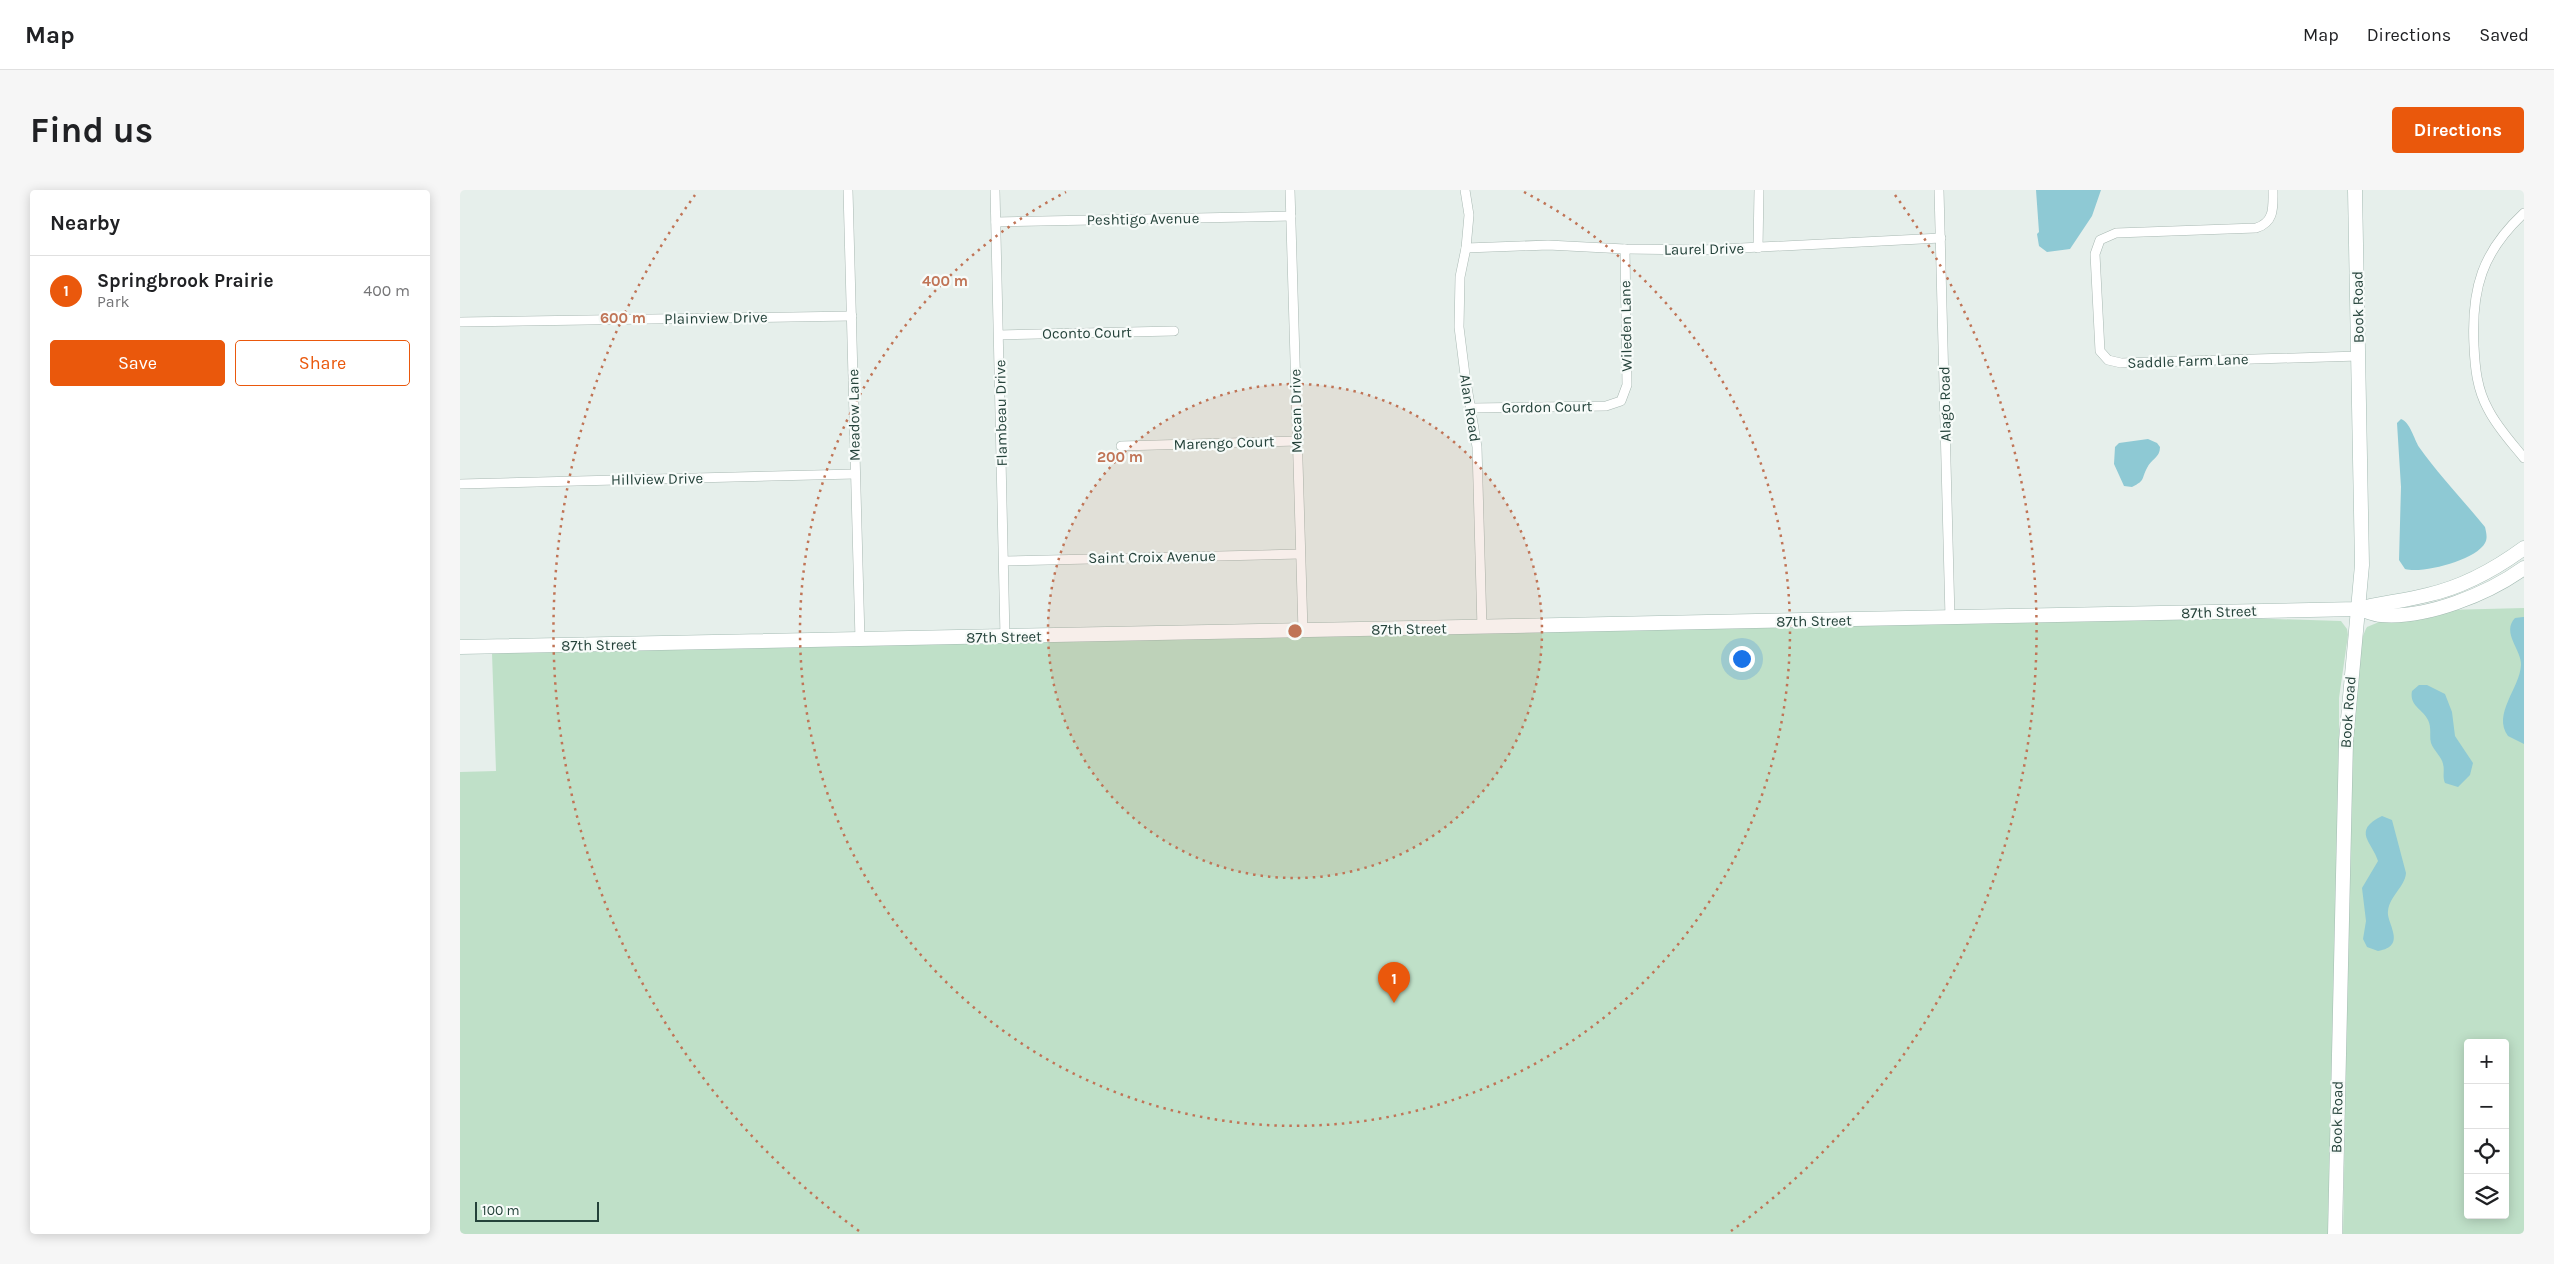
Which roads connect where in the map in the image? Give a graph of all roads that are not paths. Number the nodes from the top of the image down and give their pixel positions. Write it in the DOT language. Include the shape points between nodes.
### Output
graph roads {
  1 [pos="848,190"];
  2 [pos="995,190"];
  3 [pos="1290,190"];
  4 [pos="1465,190"];
  5 [pos="1759,190"];
  6 [pos="1940,190"];
  7 [pos="2272,190"];
  8 [pos="2355,190"];
  9 [pos="2524,213"];
  10 [pos="1291,216"];
  11 [pos="996,222"];
  12 [pos="1941,238"];
  13 [pos="1466,248"];
  14 [pos="1758,248"];
  15 [pos="1625,249"];
  16 [pos="852,316"];
  17 [pos="460,322"];
  18 [pos="1174,331"];
  19 [pos="999,335"];
  20 [pos="2359,356"];
  21 [pos="1621,401"];
  22 [pos="1472,408"];
  23 [pos="1297,441"];
  24 [pos="1121,446"];
  25 [pos="2524,458"];
  26 [pos="855,474"];
  27 [pos="460,484"];
  28 [pos="2524,548"];
  29 [pos="1300,554"];
  30 [pos="1004,560"];
  31 [pos="2524,568"];
  32 [pos="2358,609"];
  33 [pos="1950,618"];
  34 [pos="1482,628"];
  35 [pos="1303,631"];
  36 [pos="1005,637"];
  37 [pos="860,640"];
  38 [pos="460,647"];
  39 [pos="2335,1234"];
  1 -- 16 [label="street, Meadow Lane"];
  2 -- 11 [label="street, Flambeau Drive"];
  3 -- 10 [label="street, Mecan Drive"];
  4 -- 13 [label="street, Alan Road" via="1469,215"];
  5 -- 14 [label="street"];
  6 -- 12 [label="street, Alago Road"];
  7 -- 20 [label="street, Saddle Farm Lane" via="2272,215 2267,223 2256,228 2116,233 2100,240 2095,254 2100,351 2108,360 2121,363"];
  8 -- 20 [label="street, Book Road"];
  9 -- 25 [label="street" via="2499,239 2485,262 2476,291 2473,326 2476,377 2483,398 2495,422"];
  10 -- 11 [label="street, Peshtigo Avenue"];
  10 -- 23 [label="street, Mecan Drive"];
  11 -- 19 [label="street, Flambeau Drive"];
  12 -- 14 [label="street, Laurel Drive"];
  12 -- 33 [label="street, Alago Road"];
  13 -- 15 [label="street, Laurel Drive" via="1548,244"];
  13 -- 22 [label="street, Alan Road" via="1460,277 1459,327"];
  14 -- 15 [label="street, Laurel Drive"];
  15 -- 21 [label="street, Wileden Lane" via="1627,385"];
  16 -- 17 [label="street, Plainview Drive"];
  16 -- 26 [label="street, Meadow Lane"];
  18 -- 19 [label="street, Oconto Court"];
  19 -- 30 [label="street, Flambeau Drive"];
  20 -- 32 [label="street, Book Road" via="2362,565"];
  21 -- 22 [label="street, Gordon Court" via="1606,406"];
  22 -- 34 [label="street, Alan Road" via="1478,466"];
  23 -- 24 [label="street, Marengo Court"];
  23 -- 29 [label="street, Mecan Drive"];
  26 -- 27 [label="street, Hillview Drive"];
  26 -- 37 [label="street, Meadow Lane"];
  28 -- 32 [label="street, 87th Street" via="2464,584"];
  29 -- 30 [label="street, Saint Croix Avenue"];
  29 -- 35 [label="street, Mecan Drive"];
  30 -- 36 [label="street, Flambeau Drive"];
  31 -- 32 [label="street, 87th Street" via="2474,595 2420,612 2380,616"];
  32 -- 33 [label="street, 87th Street"];
  32 -- 39 [label="street, Book Road" via="2344,781"];
  33 -- 34 [label="street, 87th Street"];
  34 -- 35 [label="street, 87th Street"];
  35 -- 36 [label="street, 87th Street"];
  36 -- 37 [label="street, 87th Street"];
  37 -- 38 [label="street, 87th Street"];
}
